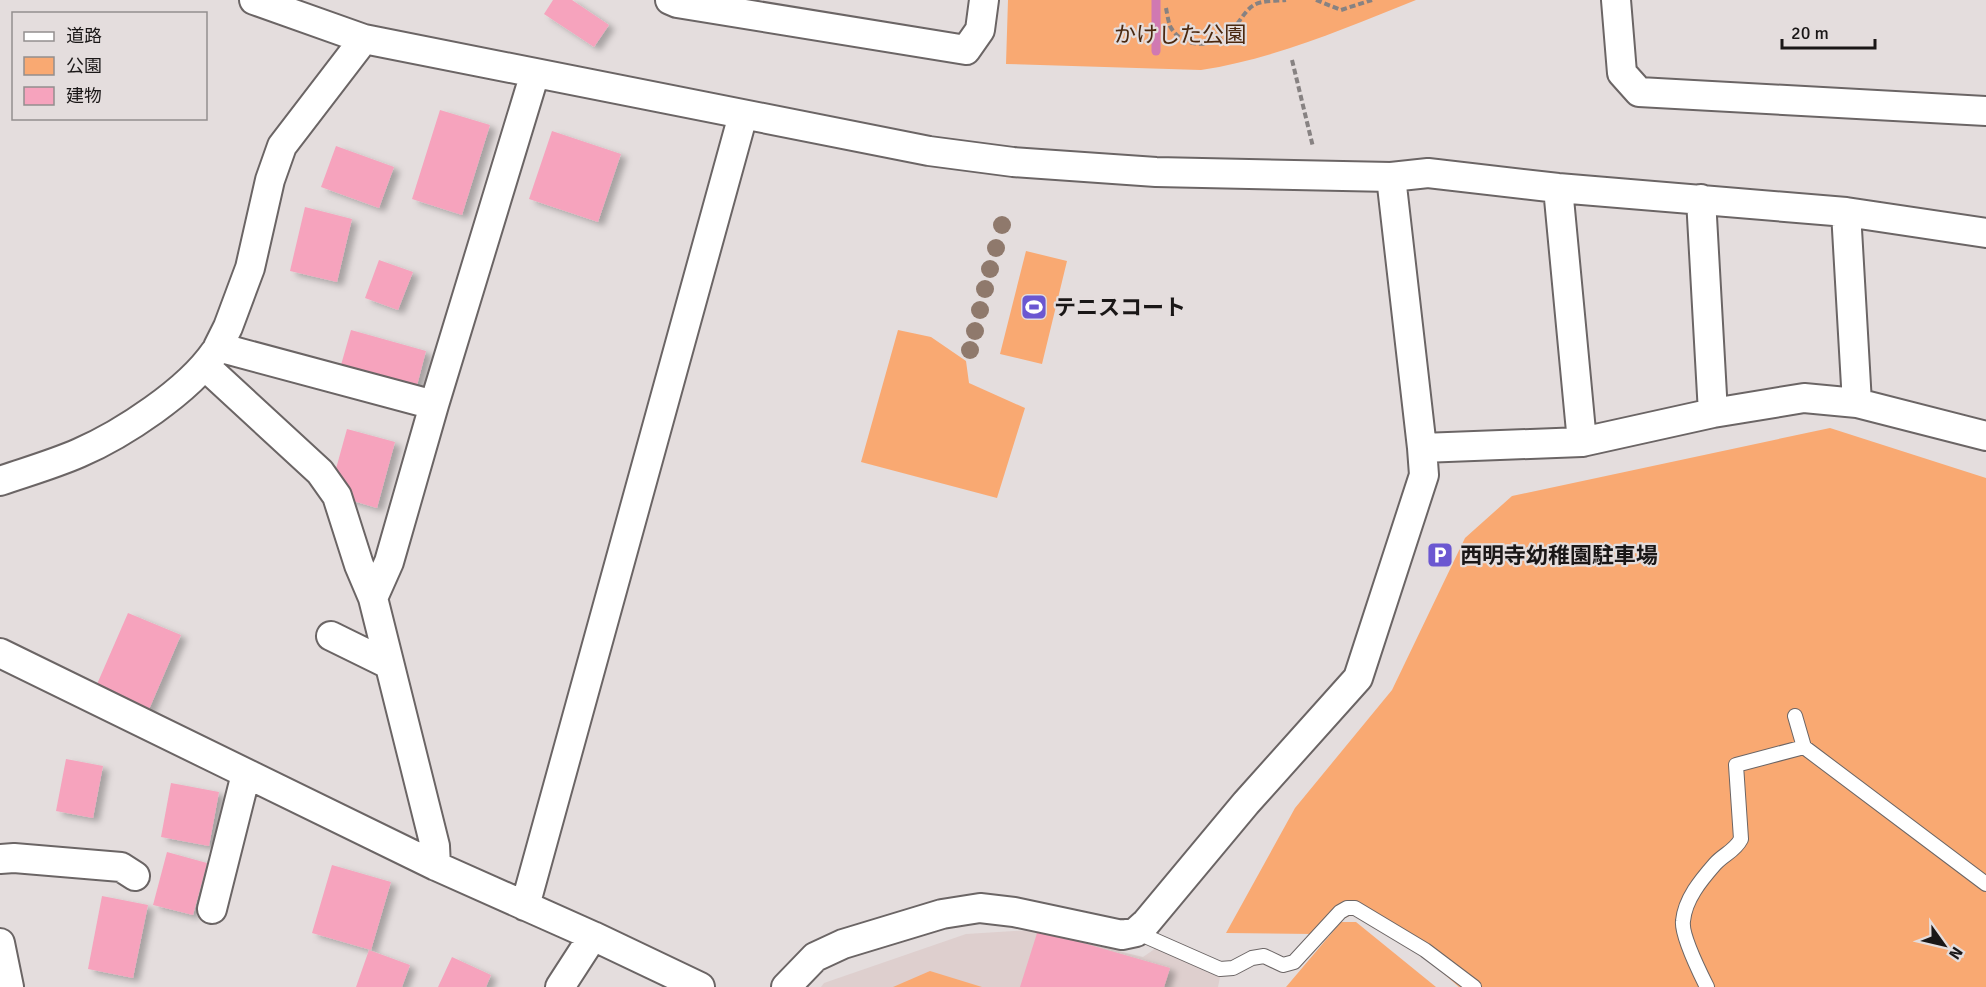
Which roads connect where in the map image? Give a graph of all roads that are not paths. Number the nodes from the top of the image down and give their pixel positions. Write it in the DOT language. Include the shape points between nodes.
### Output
graph roads {
  1 [pos="254,0"];
  2 [pos="670,0"];
  3 [pos="984,0"];
  4 [pos="1616,0"];
  5 [pos="364,39"];
  6 [pos="535,74"];
  7 [pos="1986,111"];
  8 [pos="743,115"];
  9 [pos="1391,177"];
  10 [pos="1558,188"];
  11 [pos="1701,199"];
  12 [pos="1846,212"];
  13 [pos="1986,233"];
  14 [pos="212,357"];
  15 [pos="1857,403"];
  16 [pos="434,405"];
  17 [pos="1713,413"];
  18 [pos="1986,436"];
  19 [pos="1582,442"];
  20 [pos="1422,448"];
  21 [pos="0,481"];
  22 [pos="373,598"];
  23 [pos="331,636"];
  24 [pos="0,653"];
  25 [pos="388,664"];
  26 [pos="1796,716"];
  27 [pos="1804,747"];
  28 [pos="246,774"];
  29 [pos="0,859"];
  30 [pos="436,866"];
  31 [pos="135,876"];
  32 [pos="1986,884"];
  33 [pos="525,906"];
  34 [pos="212,909"];
  35 [pos="1136,932"];
  36 [pos="593,936"];
  37 [pos="0,943"];
  38 [pos="9,987"];
  39 [pos="560,987"];
  40 [pos="700,987"];
  41 [pos="786,987"];
  42 [pos="1474,987"];
  43 [pos="1707,987"];
  1 -- 5 [label="street"];
  2 -- 3 [label="street" via="966,50 980,30"];
  4 -- 7 [label="street" via="1622,72 1639,92"];
  5 -- 6 [label="street"];
  5 -- 14 [label="street" via="282,146 250,268"];
  6 -- 8 [label="street"];
  6 -- 16 [label="street"];
  8 -- 9 [label="street" via="929,151 1012,162 1156,172"];
  8 -- 33 [label="street"];
  9 -- 10 [label="street" via="1428,173"];
  9 -- 20 [label="street"];
  10 -- 11 [label="street"];
  10 -- 19 [label="street"];
  11 -- 12 [label="street"];
  11 -- 17 [label="street"];
  12 -- 13 [label="street"];
  12 -- 15 [label="street"];
  14 -- 16 [label="street"];
  14 -- 21 [label="street" via="156,407 111,437 79,454"];
  14 -- 22 [label="street" via="320,472 337,496"];
  15 -- 17 [label="street" via="1804,398"];
  15 -- 18 [label="street"];
  16 -- 22 [label="street" via="389,562"];
  17 -- 19 [label="street"];
  19 -- 20 [label="street"];
  20 -- 35 [label="street" via="1424,475 1358,678"];
  22 -- 25 [label="street"];
  23 -- 25 [label="street"];
  24 -- 28 [label="street"];
  25 -- 30 [label="street" via="435,846"];
  26 -- 27 [label="lane"];
  27 -- 32 [label="lane"];
  27 -- 43 [label="lane" via="1736,765 1741,839 1696,886 1682,922"];
  28 -- 30 [label="street"];
  28 -- 34 [label="street"];
  29 -- 31 [label="street" via="121,867"];
  30 -- 33 [label="street"];
  33 -- 36 [label="street"];
  35 -- 41 [label="street" via="1122,935 980,908 942,914 843,944 815,957"];
  35 -- 42 [label="lane" via="1220,969 1264,956 1283,965 1294,962 1340,912 1355,908 1425,950"];
  36 -- 39 [label="street"];
  36 -- 40 [label="street"];
  37 -- 38 [label="street"];
}
